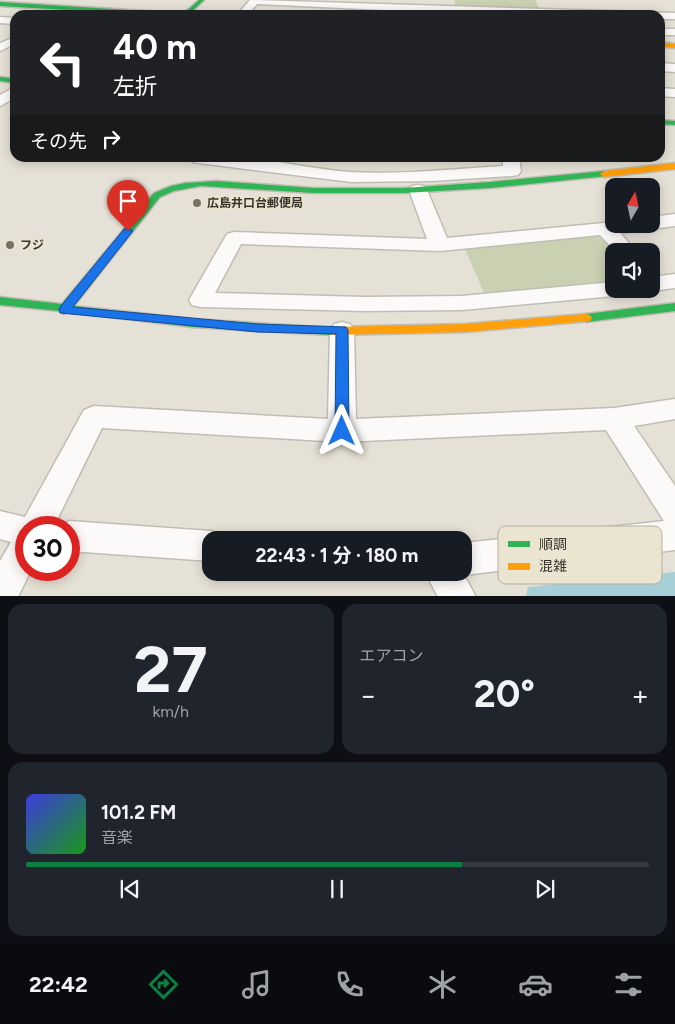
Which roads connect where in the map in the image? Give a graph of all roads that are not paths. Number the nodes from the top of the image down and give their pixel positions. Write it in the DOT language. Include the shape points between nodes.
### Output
graph roads {
  1 [pos="192,0"];
  2 [pos="201,0"];
  3 [pos="254,0"];
  4 [pos="0,4"];
  5 [pos="449,8"];
  6 [pos="89,10"];
  7 [pos="190,10"];
  8 [pos="245,10"];
  9 [pos="489,10"];
  10 [pos="10,94"];
  11 [pos="0,102"];
  12 [pos="233,162"];
  13 [pos="511,162"];
  14 [pos="675,166"];
  15 [pos="418,190"];
  16 [pos="675,220"];
  17 [pos="660,222"];
  18 [pos="604,230"];
  19 [pos="618,243"];
  20 [pos="440,245"];
  21 [pos="605,290"];
  22 [pos="0,301"];
  23 [pos="675,307"];
  24 [pos="64,310"];
  25 [pos="342,330"];
  26 [pos="675,409"];
  27 [pos="614,419"];
  28 [pos="342,431"];
  29 [pos="675,512"];
  30 [pos="42,516"];
  31 [pos="0,525"];
  32 [pos="15,529"];
  33 [pos="675,535"];
  34 [pos="662,536"];
  35 [pos="80,537"];
  36 [pos="202,545"];
  37 [pos="498,555"];
  38 [pos="472,558"];
  39 [pos="15,567"];
  40 [pos="448,581"];
  41 [pos="0,595"];
  42 [pos="459,596"];
  1 -- 2 [label="street"];
  2 -- 7 [label="street"];
  3 -- 5 [label="street"];
  3 -- 8 [label="street"];
  4 -- 6 [label="street"];
  5 -- 9 [label="street"];
  10 -- 11 [label="street"];
  12 -- 13 [label="street" via="351,176 512,171"];
  14 -- 15 [label="street" via="552,180"];
  15 -- 20 [label="street"];
  15 -- 24 [label="street" via="297,191 191,184 170,187 157,195"];
  16 -- 17 [label="street"];
  18 -- 19 [label="street"];
  18 -- 20 [label="street"];
  20 -- 21 [label="street" via="234,238 200,300 463,303"];
  22 -- 24 [label="street"];
  23 -- 25 [label="street" via="523,325"];
  24 -- 25 [label="street" via="257,328"];
  25 -- 28 [label="street"];
  26 -- 27 [label="street"];
  27 -- 28 [label="street"];
  27 -- 29 [label="street"];
  28 -- 30 [label="street" via="94,418"];
  31 -- 32 [label="street"];
  33 -- 34 [label="street"];
  35 -- 36 [label="street"];
  37 -- 38 [label="street"];
  39 -- 41 [label="street"];
  40 -- 42 [label="street"];
}
